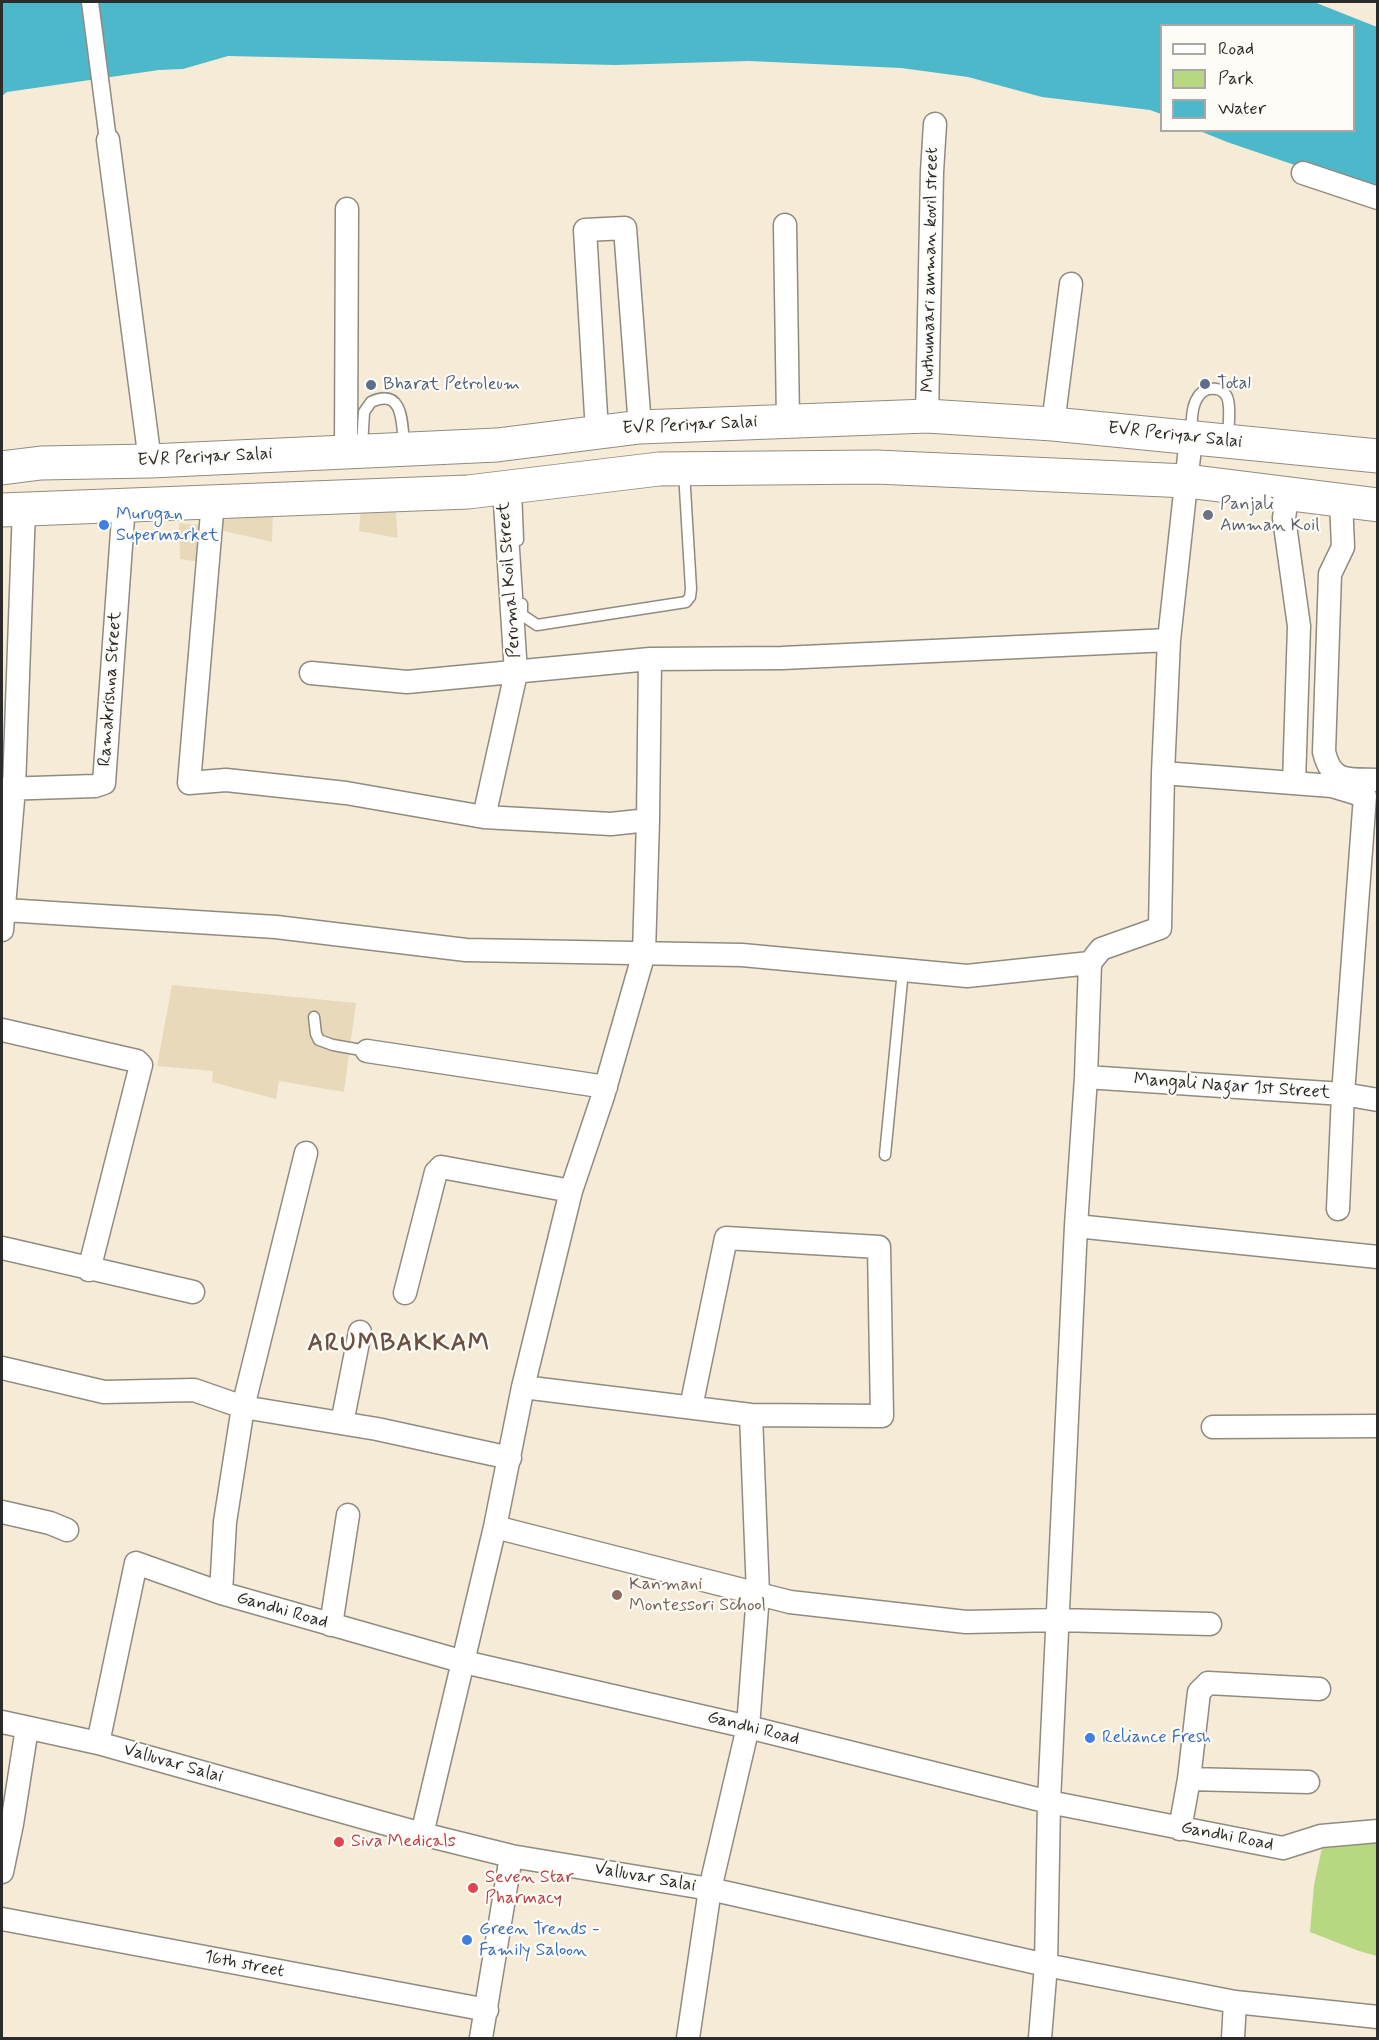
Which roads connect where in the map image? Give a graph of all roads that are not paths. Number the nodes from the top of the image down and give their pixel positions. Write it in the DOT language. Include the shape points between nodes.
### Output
graph roads {
  1 [pos="90,2"];
  2 [pos="935,124"];
  3 [pos="108,140"];
  4 [pos="1303,173"];
  5 [pos="1377,198"];
  6 [pos="347,209"];
  7 [pos="785,225"];
  8 [pos="1071,284"];
  9 [pos="927,416"];
  10 [pos="788,421"];
  11 [pos="1053,424"];
  12 [pos="640,427"];
  13 [pos="597,432"];
  14 [pos="1191,438"];
  15 [pos="1228,441"];
  16 [pos="405,449"];
  17 [pos="354,451"];
  18 [pos="1377,456"];
  19 [pos="150,461"];
  20 [pos="2,468"];
  21 [pos="684,469"];
  22 [pos="1187,481"];
  23 [pos="510,487"];
  24 [pos="1287,491"];
  25 [pos="1341,500"];
  26 [pos="213,501"];
  27 [pos="124,504"];
  28 [pos="13,509"];
  29 [pos="1377,509"];
  30 [pos="1170,640"];
  31 [pos="650,659"];
  32 [pos="311,673"];
  33 [pos="516,673"];
  34 [pos="1163,773"];
  35 [pos="1377,780"];
  36 [pos="1294,783"];
  37 [pos="8,788"];
  38 [pos="484,817"];
  39 [pos="648,820"];
  40 [pos="3,920"];
  41 [pos="644,953"];
  42 [pos="1090,963"];
  43 [pos="903,970"];
  44 [pos="314,1017"];
  45 [pos="2,1030"];
  46 [pos="368,1051"];
  47 [pos="1086,1077"];
  48 [pos="606,1087"];
  49 [pos="1343,1094"];
  50 [pos="1377,1100"];
  51 [pos="306,1153"];
  52 [pos="885,1155"];
  53 [pos="571,1191"];
  54 [pos="1338,1209"];
  55 [pos="1076,1226"];
  56 [pos="2,1248"];
  57 [pos="1377,1257"];
  58 [pos="88,1270"];
  59 [pos="193,1292"];
  60 [pos="405,1293"];
  61 [pos="360,1332"];
  62 [pos="2,1368"];
  63 [pos="523,1387"];
  64 [pos="243,1407"];
  65 [pos="691,1407"];
  66 [pos="751,1415"];
  67 [pos="342,1423"];
  68 [pos="1377,1426"];
  69 [pos="1213,1427"];
  70 [pos="510,1458"];
  71 [pos="2,1512"];
  72 [pos="348,1515"];
  73 [pos="495,1527"];
  74 [pos="67,1530"];
  75 [pos="221,1593"];
  76 [pos="758,1594"];
  77 [pos="1058,1620"];
  78 [pos="1210,1624"];
  79 [pos="331,1625"];
  80 [pos="464,1662"];
  81 [pos="1319,1689"];
  82 [pos="2,1722"];
  83 [pos="748,1727"];
  84 [pos="27,1728"];
  85 [pos="98,1743"];
  86 [pos="1190,1779"];
  87 [pos="1308,1782"];
  88 [pos="1049,1802"];
  89 [pos="7,1824"];
  90 [pos="1180,1829"];
  91 [pos="1377,1831"];
  92 [pos="422,1834"];
  93 [pos="510,1856"];
  94 [pos="2,1872"];
  95 [pos="710,1889"];
  96 [pos="2,1919"];
  97 [pos="1046,1965"];
  98 [pos="1235,2002"];
  99 [pos="487,2010"];
  100 [pos="1377,2017"];
  101 [pos="482,2038"];
  102 [pos="688,2038"];
  103 [pos="1040,2038"];
  104 [pos="1233,2038"];
  1 -- 3 [label="street"];
  2 -- 9 [label="street, Muthumaari amman kovil street"];
  3 -- 19 [label="street"];
  4 -- 5 [label="street"];
  6 -- 17 [label="street"];
  7 -- 10 [label="street"];
  8 -- 11 [label="street"];
  9 -- 10 [label="main road, EVR Periyar Salai"];
  9 -- 11 [label="main road, EVR Periyar Salai"];
  10 -- 12 [label="main road, EVR Periyar Salai"];
  11 -- 14 [label="main road, EVR Periyar Salai"];
  12 -- 13 [label="main road, EVR Periyar Salai"];
  12 -- 13 [label="street" via="625,228 585,230"];
  13 -- 16 [label="main road, EVR Periyar Salai" via="497,446"];
  14 -- 15 [label="main road, EVR Periyar Salai"];
  14 -- 15 [label="lane" via="1198,397 1203,391 1218,388 1228,399"];
  14 -- 22 [label="street"];
  15 -- 18 [label="main road, EVR Periyar Salai"];
  16 -- 17 [label="main road, EVR Periyar Salai"];
  16 -- 17 [label="lane" via="398,406 383,398 371,402 364,412"];
  17 -- 19 [label="main road, EVR Periyar Salai"];
  19 -- 20 [label="main road, EVR Periyar Salai" via="41,463"];
  21 -- 22 [label="main road" via="876,466"];
  21 -- 23 [label="main road"];
  21 -- 23 [label="lane" via="691,589 686,602 537,625 522,615"];
  22 -- 24 [label="main road"];
  22 -- 30 [label="street"];
  23 -- 26 [label="main road" via="468,492"];
  23 -- 33 [label="street, Perumal Koil Street"];
  24 -- 25 [label="main road"];
  24 -- 36 [label="street" via="1284,518 1299,626"];
  25 -- 29 [label="main road"];
  25 -- 35 [label="street" via="1343,548 1330,574 1324,752 1335,775"];
  26 -- 27 [label="main road"];
  26 -- 38 [label="street" via="189,783 226,780 346,793"];
  27 -- 28 [label="main road"];
  27 -- 37 [label="street, Ramakrishna Street" via="104,783"];
  28 -- 37 [label="street"];
  30 -- 31 [label="street" via="782,658"];
  30 -- 34 [label="street"];
  31 -- 33 [label="street"];
  31 -- 39 [label="street"];
  32 -- 33 [label="street" via="406,682"];
  33 -- 38 [label="street, Perumal Koil Street"];
  34 -- 36 [label="street"];
  34 -- 42 [label="street" via="1160,928 1101,949"];
  36 -- 49 [label="street" via="1332,786 1365,796"];
  37 -- 40 [label="street"];
  38 -- 39 [label="street" via="611,824"];
  39 -- 41 [label="street"];
  40 -- 41 [label="street" via="276,927 466,950"];
  41 -- 43 [label="street" via="742,955"];
  41 -- 48 [label="street"];
  42 -- 43 [label="street" via="967,976"];
  42 -- 47 [label="street"];
  43 -- 52 [label="lane"];
  44 -- 46 [label="lane" via="316,1034 325,1044"];
  45 -- 58 [label="street" via="141,1065"];
  46 -- 48 [label="street"];
  47 -- 49 [label="street, Mangali Nagar 1st Street"];
  47 -- 55 [label="street"];
  48 -- 53 [label="street"];
  49 -- 50 [label="street, Mangali Nagar 1st Street"];
  49 -- 54 [label="street"];
  51 -- 64 [label="street"];
  53 -- 60 [label="street" via="441,1167 436,1172"];
  53 -- 63 [label="street"];
  55 -- 57 [label="street"];
  55 -- 77 [label="street"];
  56 -- 58 [label="street"];
  58 -- 59 [label="street"];
  61 -- 67 [label="street"];
  62 -- 64 [label="street" via="104,1392 194,1390"];
  63 -- 65 [label="street"];
  63 -- 70 [label="street"];
  64 -- 67 [label="street"];
  64 -- 75 [label="street" via="225,1522"];
  65 -- 66 [label="street"];
  65 -- 66 [label="street" via="726,1238 879,1247 882,1416"];
  66 -- 76 [label="street"];
  67 -- 70 [label="street"];
  68 -- 69 [label="street"];
  70 -- 73 [label="street"];
  71 -- 74 [label="street"];
  72 -- 79 [label="street"];
  73 -- 76 [label="street"];
  73 -- 80 [label="street"];
  75 -- 79 [label="street, Gandhi Road"];
  75 -- 85 [label="street, Gandhi Road" via="136,1563"];
  76 -- 77 [label="street" via="790,1602 966,1622"];
  76 -- 83 [label="street"];
  77 -- 78 [label="street"];
  77 -- 88 [label="street"];
  79 -- 80 [label="street, Gandhi Road"];
  80 -- 83 [label="street, Gandhi Road"];
  80 -- 92 [label="street"];
  81 -- 86 [label="street" via="1208,1683 1199,1692"];
  82 -- 84 [label="street, Valluvar Salai"];
  83 -- 88 [label="street, Gandhi Road"];
  83 -- 95 [label="street"];
  84 -- 85 [label="street, Valluvar Salai"];
  84 -- 89 [label="street"];
  85 -- 92 [label="street, Valluvar Salai"];
  86 -- 87 [label="street"];
  86 -- 90 [label="street"];
  88 -- 90 [label="street, Gandhi Road"];
  88 -- 97 [label="street"];
  89 -- 94 [label="street"];
  90 -- 91 [label="street, Gandhi Road" via="1283,1848 1321,1836"];
  92 -- 93 [label="street, Valluvar Salai"];
  93 -- 95 [label="street, Valluvar Salai"];
  93 -- 99 [label="street"];
  95 -- 97 [label="street, Valluvar Salai"];
  95 -- 102 [label="street"];
  96 -- 99 [label="street, 16th street"];
  97 -- 98 [label="street, Valluvar Salai"];
  97 -- 103 [label="street"];
  98 -- 100 [label="street, Valluvar Salai"];
  98 -- 104 [label="street"];
  99 -- 101 [label="street"];
}
